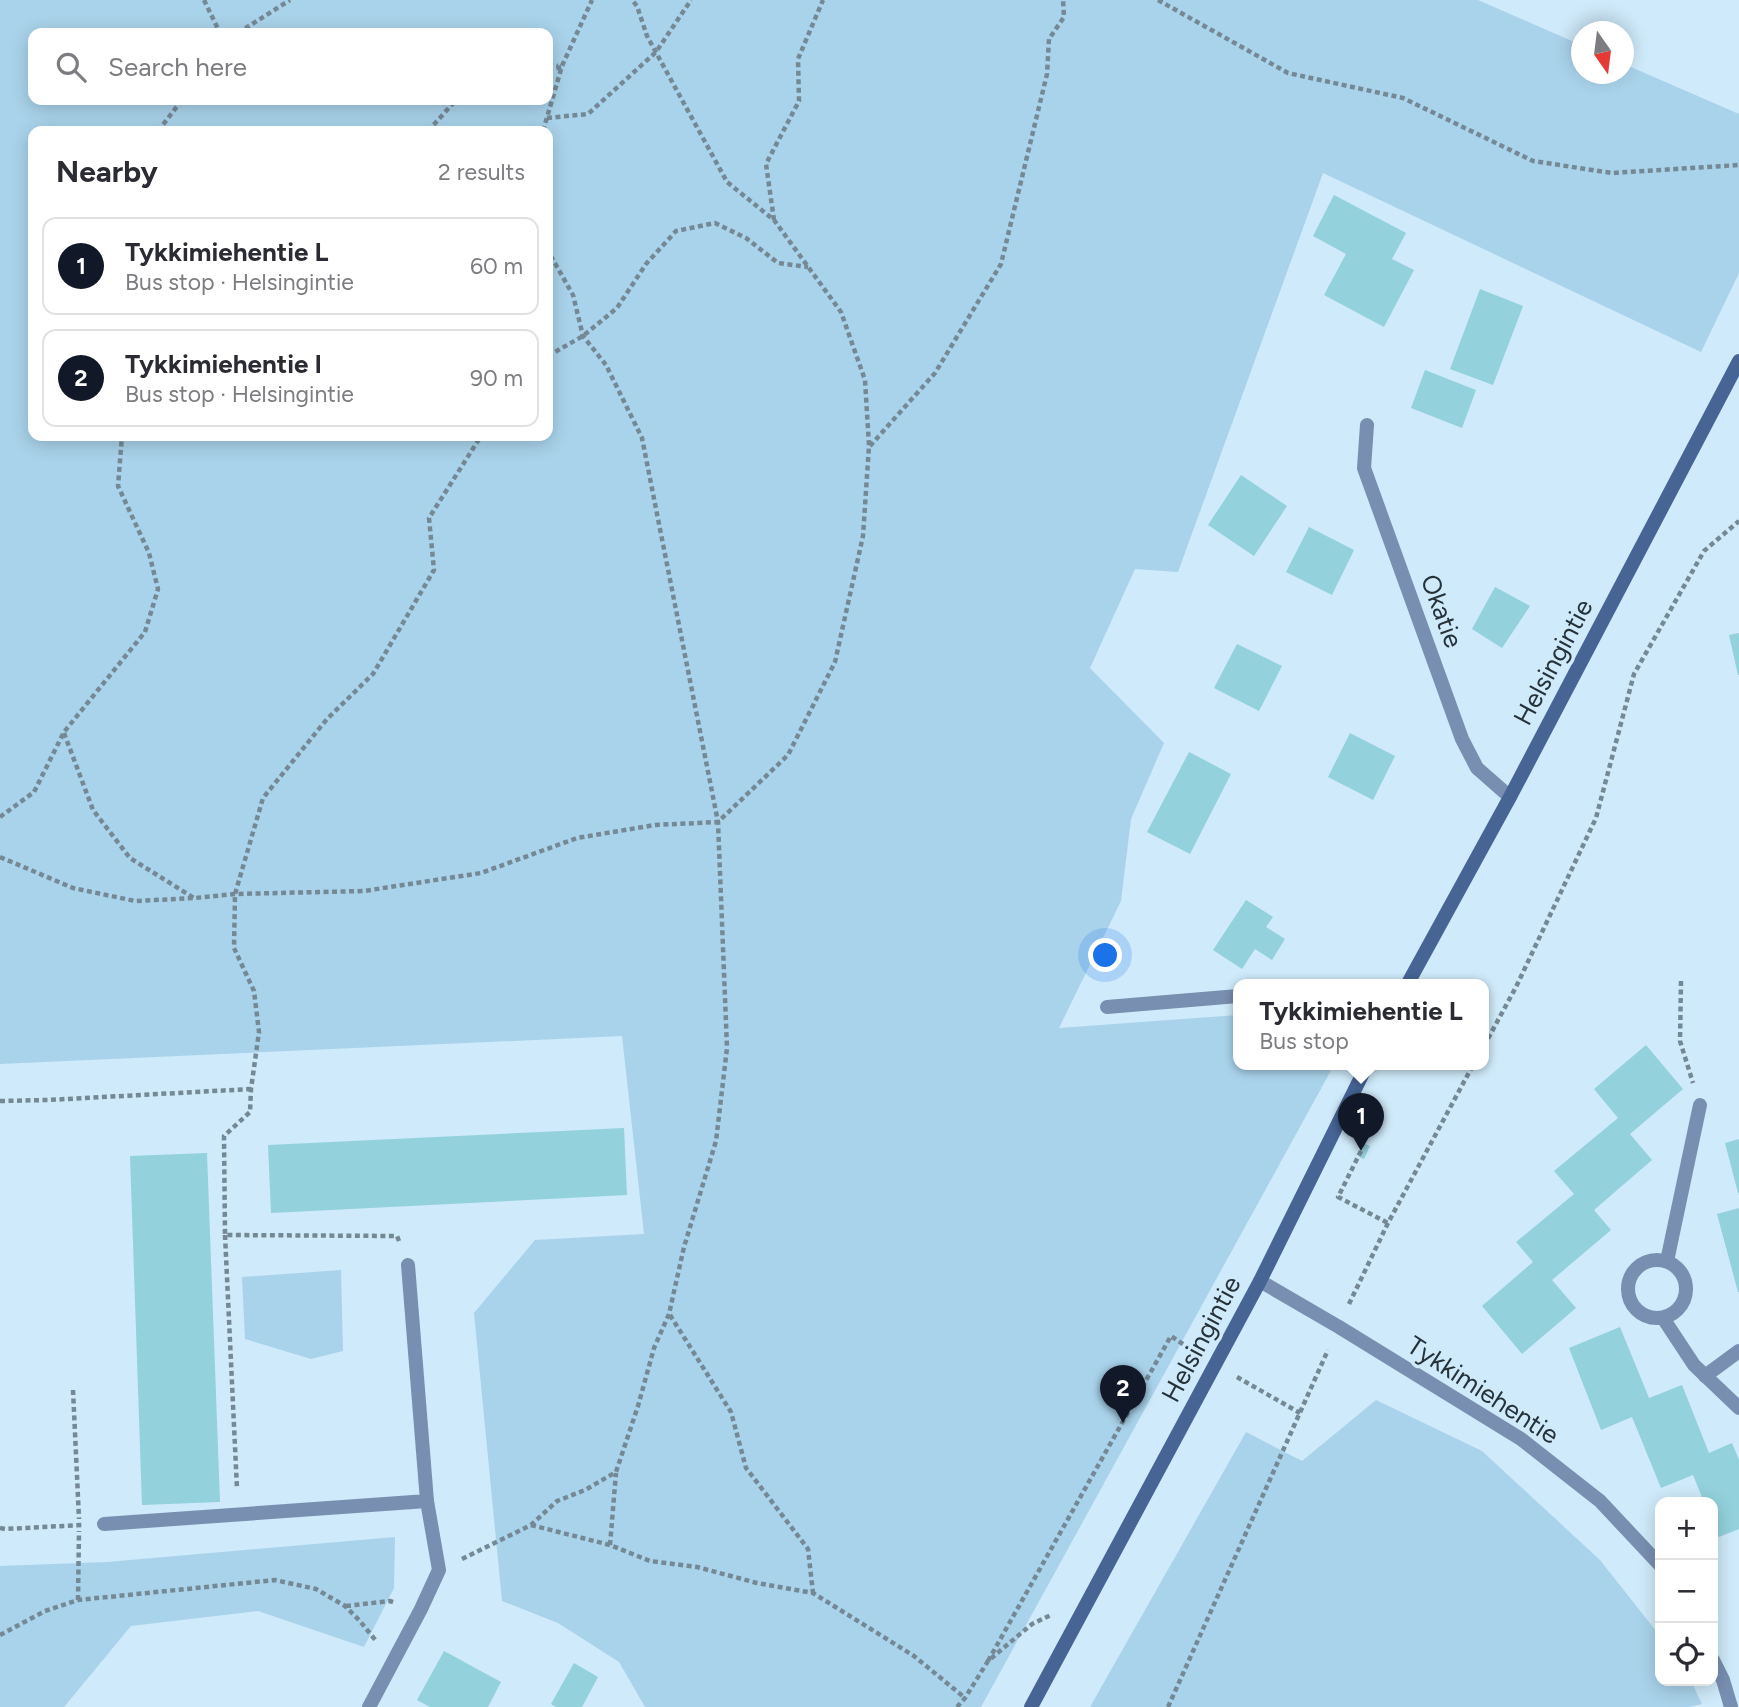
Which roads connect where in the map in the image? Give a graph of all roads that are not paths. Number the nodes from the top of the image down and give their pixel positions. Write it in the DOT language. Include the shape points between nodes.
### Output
graph roads {
  1 [pos="1739,360"];
  2 [pos="1367,425"];
  3 [pos="1510,797"];
  4 [pos="1410,979"];
  5 [pos="1233,996"];
  6 [pos="1107,1007"];
  7 [pos="1365,1070"];
  8 [pos="1700,1105"];
  9 [pos="1667,1261"];
  10 [pos="408,1265"];
  11 [pos="1260,1281"];
  12 [pos="1663,1318"];
  13 [pos="1739,1351"];
  14 [pos="1705,1376"];
  15 [pos="1739,1408"];
  16 [pos="427,1501"];
  17 [pos="104,1524"];
  18 [pos="1655,1561"];
  19 [pos="1718,1670"];
  20 [pos="1739,1676"];
  21 [pos="1723,1680"];
  22 [pos="369,1707"];
  23 [pos="1031,1707"];
  24 [pos="1731,1707"];
  1 -- 3 [label="main road, Helsingintie"];
  2 -- 3 [label="street, Okatie" via="1364,468 1462,739 1477,768"];
  3 -- 4 [label="main road, Helsingintie"];
  5 -- 6 [label="street"];
  7 -- 11 [label="main road, Helsingintie"];
  8 -- 9 [label="street"];
  9 -- 12 [label="street" via="1681,1271 1687,1290 1680,1307"];
  9 -- 12 [label="street" via="1646,1261 1636,1268 1627,1291 1642,1314"];
  10 -- 16 [label="street"];
  11 -- 18 [label="street, Tykkimiehentie" via="1521,1439 1600,1501"];
  11 -- 23 [label="main road, Helsingintie"];
  12 -- 14 [label="street"];
  13 -- 14 [label="street"];
  14 -- 15 [label="street"];
  16 -- 17 [label="street"];
  16 -- 22 [label="street" via="439,1570"];
  19 -- 21 [label="street"];
  20 -- 21 [label="street"];
  21 -- 24 [label="street"];
}
